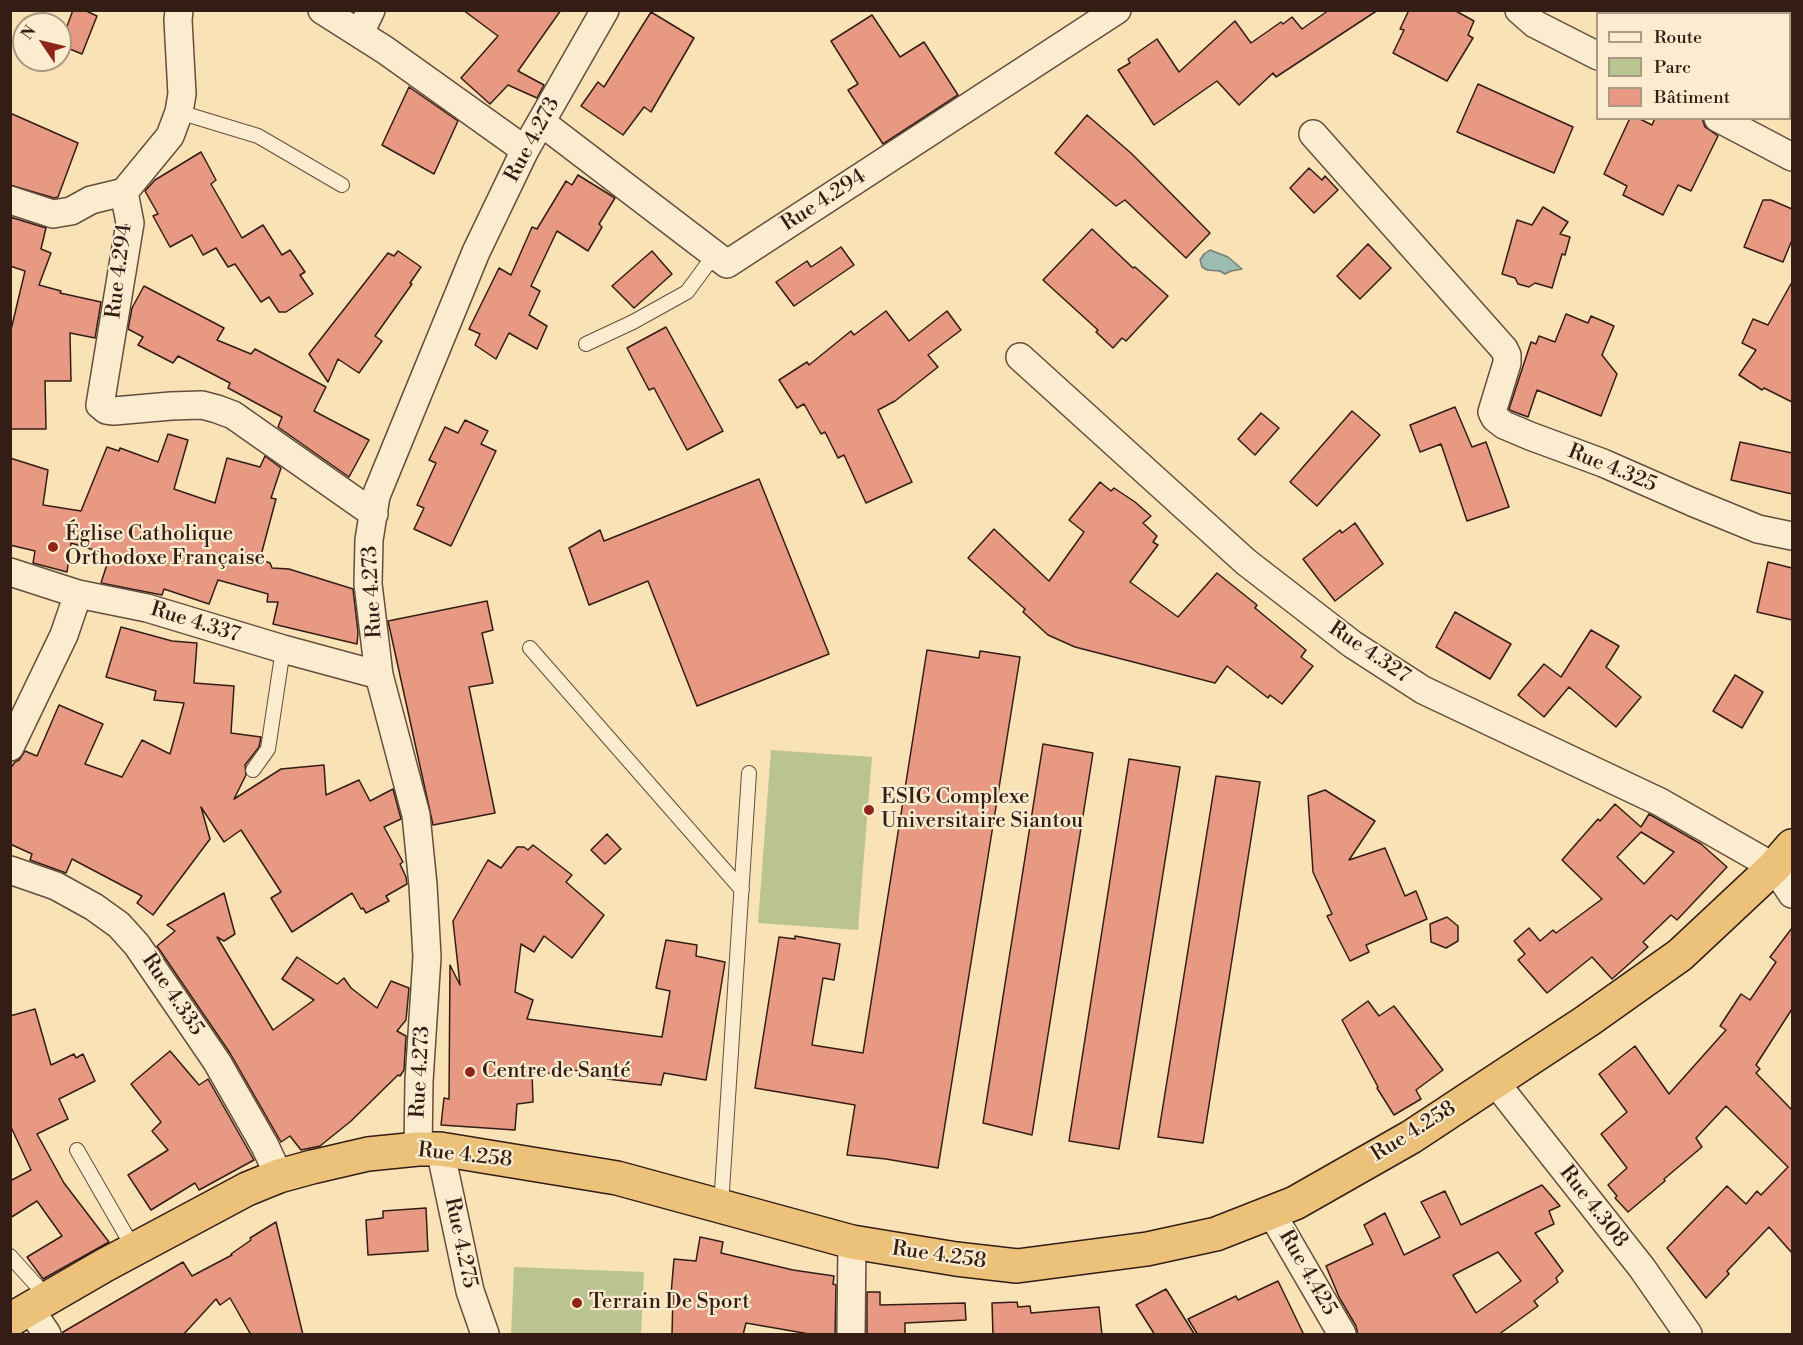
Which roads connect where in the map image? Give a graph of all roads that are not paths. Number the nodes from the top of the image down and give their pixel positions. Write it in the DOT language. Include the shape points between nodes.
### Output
graph roads {
  1 [pos="179,10"];
  2 [pos="322,10"];
  3 [pos="605,10"];
  4 [pos="1117,10"];
  5 [pos="1533,15"];
  6 [pos="365,22"];
  7 [pos="1596,55"];
  8 [pos="179,112"];
  9 [pos="1722,120"];
  10 [pos="542,122"];
  11 [pos="1313,134"];
  12 [pos="525,150"];
  13 [pos="1792,157"];
  14 [pos="342,185"];
  15 [pos="124,192"];
  16 [pos="10,200"];
  17 [pos="715,254"];
  18 [pos="586,344"];
  19 [pos="1020,357"];
  20 [pos="374,514"];
  21 [pos="1792,536"];
  22 [pos="10,572"];
  23 [pos="78,594"];
  24 [pos="530,648"];
  25 [pos="283,649"];
  26 [pos="379,675"];
  27 [pos="10,747"];
  28 [pos="254,770"];
  29 [pos="749,773"];
  30 [pos="1783,857"];
  31 [pos="10,870"];
  32 [pos="742,890"];
  33 [pos="1792,894"];
  34 [pos="1495,1082"];
  35 [pos="429,1149"];
  36 [pos="77,1150"];
  37 [pos="279,1176"];
  38 [pos="721,1206"];
  39 [pos="1271,1212"];
  40 [pos="852,1242"];
  41 [pos="134,1249"];
  42 [pos="10,1256"];
  43 [pos="34,1316"];
  44 [pos="485,1335"];
  45 [pos="851,1335"];
  46 [pos="1342,1335"];
  47 [pos="1688,1335"];
  1 -- 8 [label="street, Rue 4.294"];
  2 -- 6 [label="street"];
  3 -- 10 [label="street, Rue 4.273"];
  4 -- 17 [label="street, Rue 4.294" via="727,264"];
  5 -- 7 [label="street"];
  6 -- 12 [label="street"];
  8 -- 14 [label="lane" via="258,136"];
  8 -- 15 [label="street, Rue 4.294" via="170,136"];
  9 -- 13 [label="street"];
  10 -- 12 [label="street, Rue 4.273"];
  10 -- 17 [label="street"];
  11 -- 21 [label="street, Rue 4.325" via="1507,355 1492,412 1503,425 1758,529"];
  12 -- 20 [label="street, Rue 4.273" via="476,252 376,496"];
  15 -- 16 [label="street" via="53,214"];
  15 -- 20 [label="street, Rue 4.294" via="130,223 100,405 114,411 182,405 218,409"];
  17 -- 18 [label="lane" via="687,292"];
  19 -- 30 [label="street, Rue 4.327" via="1246,562 1352,644 1423,690"];
  20 -- 26 [label="street, Rue 4.273" via="368,584"];
  22 -- 23 [label="street, Rue 4.337"];
  23 -- 25 [label="street, Rue 4.337" via="147,608"];
  23 -- 27 [label="street" via="64,634"];
  24 -- 32 [label="lane"];
  25 -- 26 [label="street, Rue 4.337"];
  25 -- 28 [label="lane" via="268,749"];
  26 -- 35 [label="street, Rue 4.273" via="416,815 427,957 419,1081"];
  29 -- 32 [label="lane"];
  30 -- 33 [label="street"];
  30 -- 34 [label="highway, Rue 4.258" via="1680,955"];
  31 -- 37 [label="street, Rue 4.335" via="56,886 94,907 119,925 137,945 217,1062"];
  32 -- 38 [label="lane"];
  34 -- 39 [label="highway, Rue 4.258" via="1410,1137 1295,1203"];
  34 -- 47 [label="street, Rue 4.308" via="1642,1268"];
  35 -- 37 [label="highway, Rue 4.258" via="368,1154"];
  35 -- 38 [label="highway, Rue 4.258" via="617,1178"];
  35 -- 44 [label="street, Rue 4.275"];
  36 -- 41 [label="lane"];
  37 -- 41 [label="highway, Rue 4.258"];
  38 -- 40 [label="highway, Rue 4.258"];
  39 -- 40 [label="highway, Rue 4.258" via="1216,1234 1159,1247 1017,1266"];
  39 -- 46 [label="street, Rue 4.425"];
  40 -- 45 [label="street"];
  41 -- 43 [label="highway, Rue 4.258"];
  42 -- 43 [label="lane"];
}
